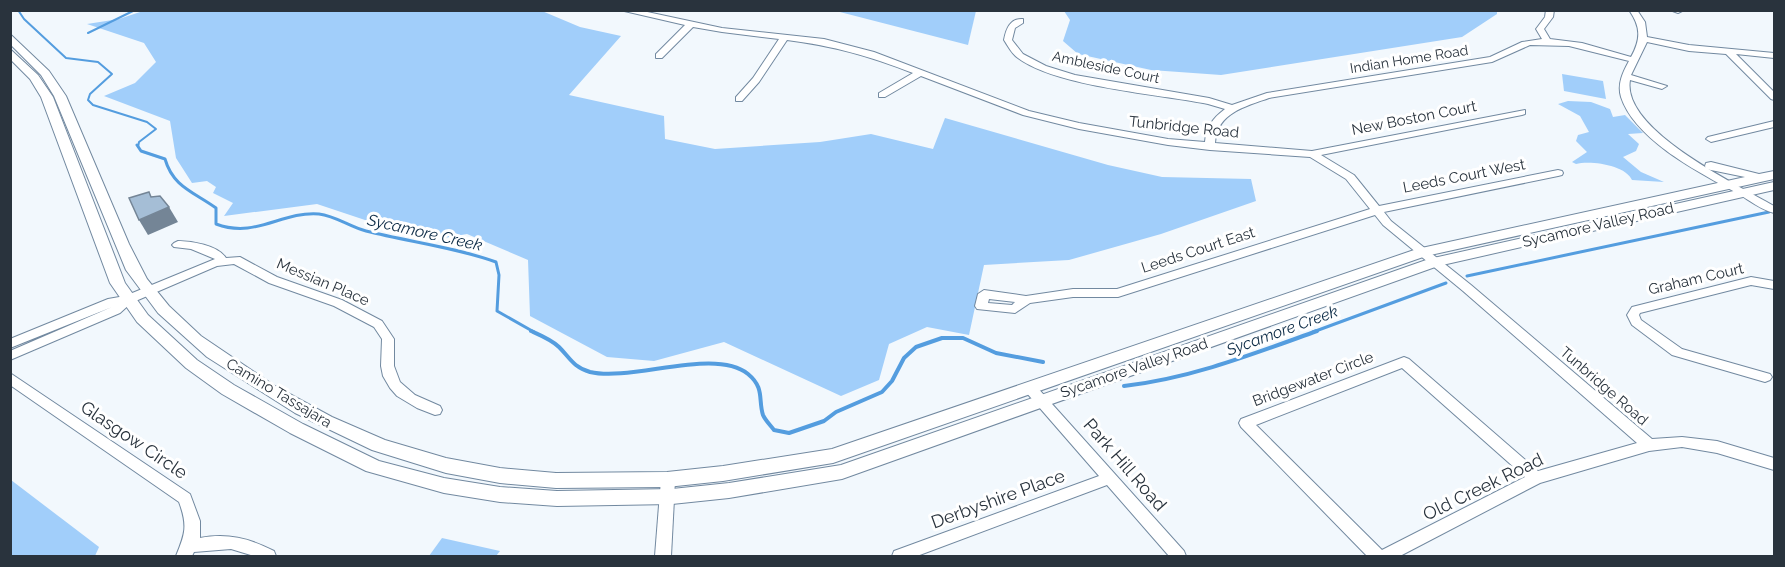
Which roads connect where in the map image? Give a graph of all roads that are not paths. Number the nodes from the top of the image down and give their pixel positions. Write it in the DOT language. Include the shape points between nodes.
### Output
graph roads {
  1 [pos="624,10"];
  2 [pos="1550,10"];
  3 [pos="1633,10"];
  4 [pos="1020,21"];
  5 [pos="690,25"];
  6 [pos="10,36"];
  7 [pos="785,37"];
  8 [pos="1644,39"];
  9 [pos="1548,42"];
  10 [pos="1728,51"];
  11 [pos="10,52"];
  12 [pos="1774,55"];
  13 [pos="659,56"];
  14 [pos="1634,60"];
  15 [pos="921,72"];
  16 [pos="1628,76"];
  17 [pos="1662,86"];
  18 [pos="882,95"];
  19 [pos="1774,97"];
  20 [pos="739,99"];
  21 [pos="1231,108"];
  22 [pos="1522,112"];
  23 [pos="1774,124"];
  24 [pos="1649,129"];
  25 [pos="1711,139"];
  26 [pos="1210,147"];
  27 [pos="1312,154"];
  28 [pos="1711,166"];
  29 [pos="1558,172"];
  30 [pos="1772,179"];
  31 [pos="1742,187"];
  32 [pos="1774,203"];
  33 [pos="1774,210"];
  34 [pos="1377,212"];
  35 [pos="178,245"];
  36 [pos="1428,257"];
  37 [pos="221,261"];
  38 [pos="1774,285"];
  39 [pos="148,291"];
  40 [pos="127,300"];
  41 [pos="1026,300"];
  42 [pos="10,344"];
  43 [pos="10,356"];
  44 [pos="1765,377"];
  45 [pos="10,378"];
  46 [pos="1036,394"];
  47 [pos="435,410"];
  48 [pos="1649,445"];
  49 [pos="1774,464"];
  50 [pos="1110,478"];
  51 [pos="1536,478"];
  52 [pos="667,489"];
  53 [pos="188,551"];
  54 [pos="268,556"];
  55 [pos="663,556"];
  56 [pos="900,556"];
  57 [pos="1178,556"];
  58 [pos="1377,556"];
  59 [pos="1386,556"];
  1 -- 5 [label="street, Tunbridge Road"];
  2 -- 9 [label="street" via="1550,17 1540,29"];
  3 -- 8 [label="street" via="1642,22"];
  4 -- 21 [label="street, Ambleside Court" via="1011,27 1008,40 1015,54 1028,62 1076,77 1201,98"];
  5 -- 7 [label="street, Tunbridge Road"];
  5 -- 13 [label="street"];
  6 -- 39 [label="main road, Camino Tassajara" via="45,73 60,96 125,252"];
  7 -- 15 [label="street, Tunbridge Road" via="824,42"];
  7 -- 20 [label="street"];
  8 -- 10 [label="street"];
  8 -- 14 [label="street"];
  9 -- 14 [label="street, Indian Home Road" via="1582,46"];
  9 -- 21 [label="street, Indian Home Road" via="1517,46 1492,59 1267,96"];
  10 -- 12 [label="street"];
  10 -- 19 [label="street"];
  11 -- 40 [label="main road, Camino Tassajara" via="34,77 47,98 109,264"];
  14 -- 16 [label="street"];
  15 -- 18 [label="street"];
  15 -- 26 [label="street, Tunbridge Road" via="1026,113 1125,135"];
  16 -- 17 [label="street"];
  16 -- 24 [label="street" via="1624,87 1628,103"];
  21 -- 26 [label="street, Indian Home Road" via="1209,132"];
  22 -- 27 [label="street, New Boston Court"];
  23 -- 25 [label="street"];
  24 -- 28 [label="street"];
  24 -- 31 [label="street" via="1661,142"];
  26 -- 27 [label="street, Tunbridge Road"];
  27 -- 34 [label="street, Tunbridge Road" via="1350,177"];
  28 -- 30 [label="main road"];
  28 -- 31 [label="street"];
  29 -- 34 [label="street, Leeds Court West"];
  30 -- 31 [label="main road, Sycamore Valley Road"];
  31 -- 32 [label="street"];
  31 -- 33 [label="street"];
  31 -- 36 [label="main road, Sycamore Valley Road"];
  34 -- 36 [label="street, Tunbridge Road"];
  34 -- 41 [label="street, Leeds Court East" via="1118,293 1073,293"];
  35 -- 37 [label="street" via="193,245 219,256"];
  36 -- 46 [label="main road, Sycamore Valley Road"];
  36 -- 48 [label="street, Tunbridge Road"];
  37 -- 39 [label="street"];
  37 -- 47 [label="street, Messian Place" via="241,262 273,280 330,299 378,324 388,339 385,366 396,389"];
  38 -- 44 [label="street, Graham Court" via="1751,281 1636,310 1633,315 1636,322 1677,352"];
  39 -- 40 [label="street"];
  39 -- 52 [label="main road, Camino Tassajara" via="190,337 254,382 344,432 392,451 446,466 503,475"];
  40 -- 42 [label="street" via="112,302"];
  40 -- 43 [label="street" via="116,310"];
  40 -- 52 [label="main road, Camino Tassajara" via="161,338 215,383 333,450 387,471 467,490 547,498"];
  45 -- 53 [label="street, Glasgow Circle" via="186,498 195,530"];
  46 -- 50 [label="street, Park Hill Road"];
  46 -- 52 [label="main road, Sycamore Valley Road" via="842,472 770,486"];
  48 -- 49 [label="street, Old Creek Road" via="1682,442 1717,447"];
  48 -- 51 [label="street, Old Creek Road"];
  50 -- 56 [label="street, Derbyshire Place"];
  50 -- 57 [label="street, Park Hill Road"];
  51 -- 58 [label="street, Bridgewater Circle" via="1404,362 1246,423"];
  51 -- 59 [label="street, Old Creek Road"];
  52 -- 55 [label="street"];
  53 -- 54 [label="street" via="213,541 246,543"];
}
